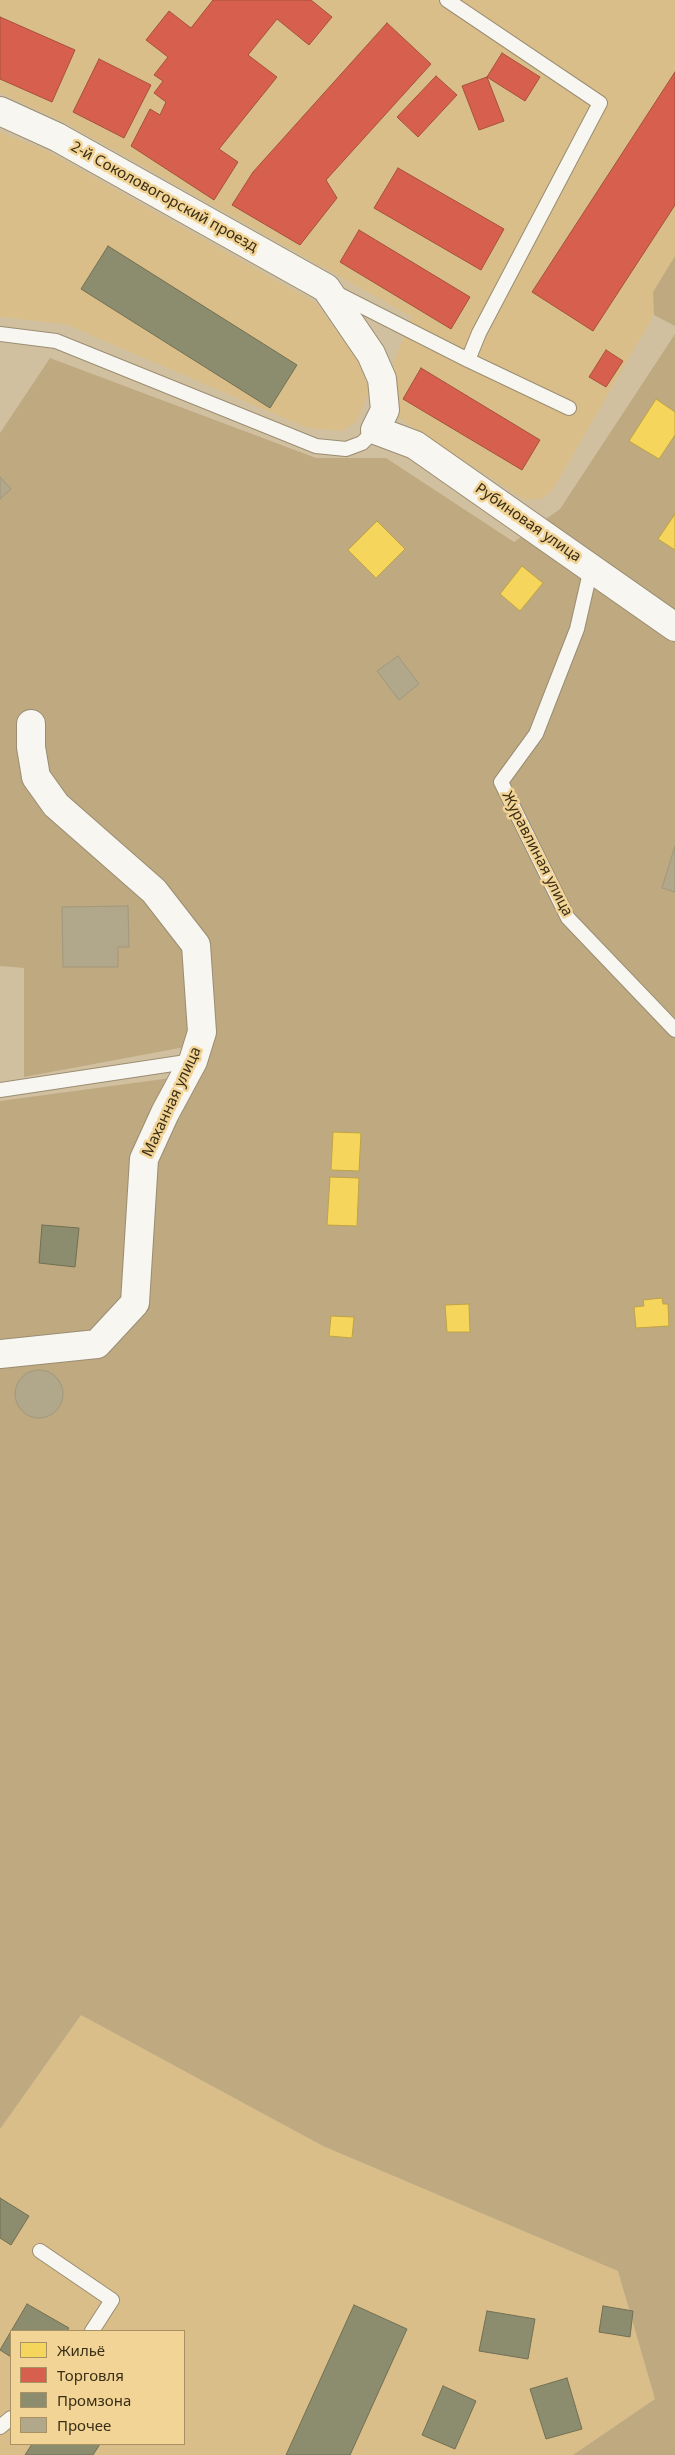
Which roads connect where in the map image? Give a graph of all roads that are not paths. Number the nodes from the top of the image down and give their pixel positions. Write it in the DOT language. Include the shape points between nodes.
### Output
graph roads {
  1 [pos="447,0"];
  2 [pos="0,111"];
  3 [pos="326,288"];
  4 [pos="0,334"];
  5 [pos="468,360"];
  6 [pos="569,408"];
  7 [pos="375,430"];
  8 [pos="591,568"];
  9 [pos="675,627"];
  10 [pos="32,724"];
  11 [pos="675,1030"];
  12 [pos="193,1061"];
  13 [pos="0,1090"];
  14 [pos="0,1354"];
  15 [pos="40,2250"];
  16 [pos="93,2330"];
  17 [pos="10,2419"];
  18 [pos="0,2428"];
  1 -- 5 [label="lane" via="600,103 479,333"];
  2 -- 3 [label="street, 2-й Соколовогорский проезд" via="57,137"];
  3 -- 5 [label="lane"];
  3 -- 7 [label="street" via="371,354 382,379 385,410"];
  4 -- 7 [label="lane" via="56,341 316,446 346,449 362,443"];
  5 -- 6 [label="lane"];
  7 -- 8 [label="street, Рубиновая улица" via="415,445"];
  8 -- 9 [label="street, Рубиновая улица"];
  8 -- 11 [label="lane, Журавлиная улица" via="577,629 536,734 501,782 568,918"];
  10 -- 12 [label="street, Маханная улица" via="31,747 36,777 56,805 154,890 196,945 202,1032"];
  12 -- 13 [label="lane"];
  12 -- 14 [label="street, Маханная улица" via="144,1159 135,1303 98,1344"];
  15 -- 16 [label="lane" via="112,2300"];
  17 -- 18 [label="lane"];
}
